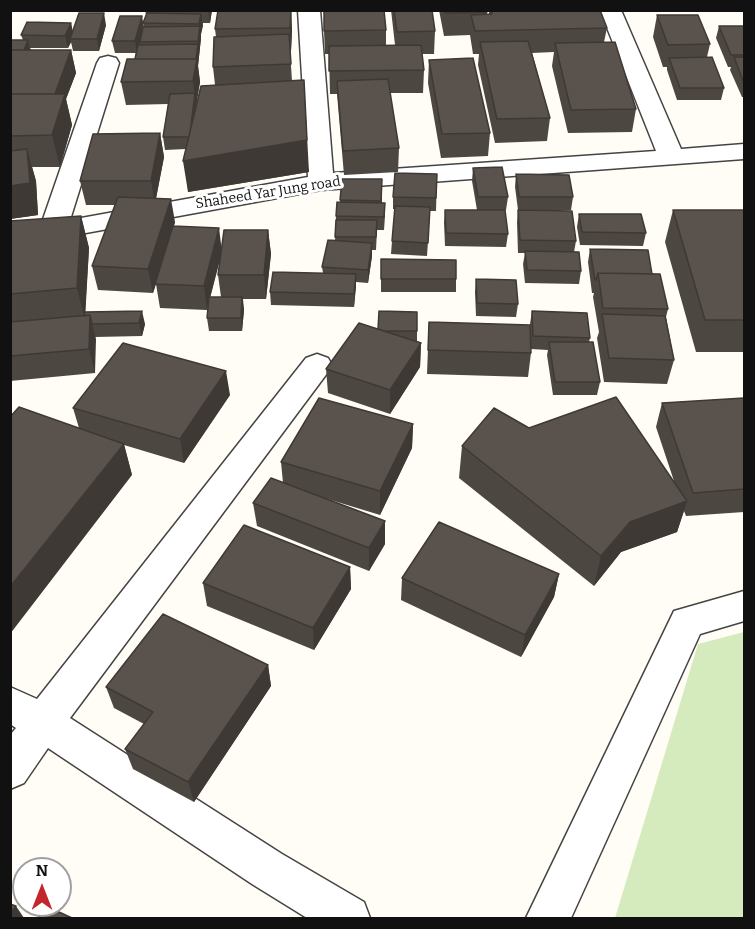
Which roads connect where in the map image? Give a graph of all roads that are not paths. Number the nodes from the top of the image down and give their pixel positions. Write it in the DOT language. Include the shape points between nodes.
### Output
graph roads {
  1 [pos="309,10"];
  2 [pos="610,10"];
  3 [pos="108,63"];
  4 [pos="744,152"];
  5 [pos="670,156"];
  6 [pos="321,182"];
  7 [pos="53,231"];
  8 [pos="10,241"];
  9 [pos="317,366"];
  10 [pos="744,606"];
  11 [pos="27,713"];
  12 [pos="10,770"];
  13 [pos="348,918"];
  14 [pos="548,918"];
  1 -- 6 [label="street"];
  2 -- 5 [label="street"];
  3 -- 7 [label="street"];
  4 -- 5 [label="street, Shaheed Yar Jung road"];
  5 -- 6 [label="street, Shaheed Yar Jung road"];
  6 -- 7 [label="street, Shaheed Yar Jung road"];
  7 -- 8 [label="street, Shaheed Yar Jung road"];
  9 -- 11 [label="street"];
  10 -- 14 [label="street" via="687,622"];
  11 -- 12 [label="street"];
  11 -- 13 [label="street"];
}
